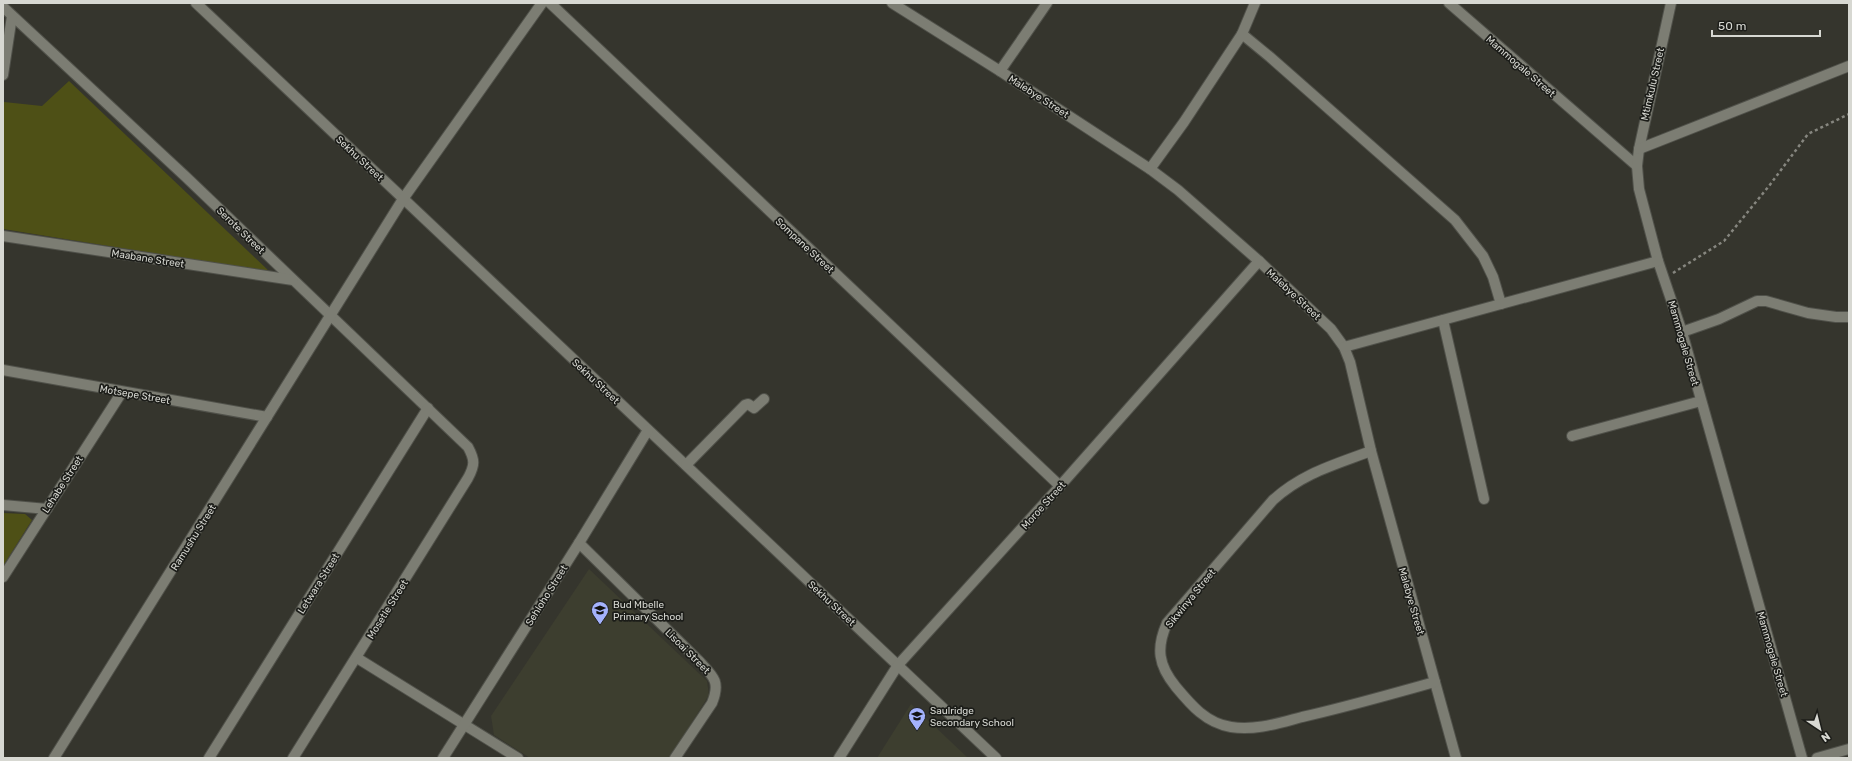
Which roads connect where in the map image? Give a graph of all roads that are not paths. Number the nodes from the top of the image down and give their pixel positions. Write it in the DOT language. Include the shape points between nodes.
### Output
graph roads {
  1 [pos="196,3"];
  2 [pos="542,3"];
  3 [pos="550,3"];
  4 [pos="892,3"];
  5 [pos="1048,3"];
  6 [pos="1255,3"];
  7 [pos="1449,3"];
  8 [pos="1671,3"];
  9 [pos="3,7"];
  10 [pos="12,16"];
  11 [pos="1242,34"];
  12 [pos="1849,66"];
  13 [pos="1000,71"];
  14 [pos="3,75"];
  15 [pos="1639,149"];
  16 [pos="1637,166"];
  17 [pos="1150,168"];
  18 [pos="403,199"];
  19 [pos="3,236"];
  20 [pos="1259,261"];
  21 [pos="1658,261"];
  22 [pos="293,280"];
  23 [pos="1501,304"];
  24 [pos="331,315"];
  25 [pos="1849,317"];
  26 [pos="1443,320"];
  27 [pos="1682,332"];
  28 [pos="1344,347"];
  29 [pos="3,370"];
  30 [pos="122,392"];
  31 [pos="764,399"];
  32 [pos="1701,401"];
  33 [pos="428,408"];
  34 [pos="267,417"];
  35 [pos="648,430"];
  36 [pos="1572,436"];
  37 [pos="1371,451"];
  38 [pos="474,458"];
  39 [pos="686,465"];
  40 [pos="1060,486"];
  41 [pos="1484,499"];
  42 [pos="3,505"];
  43 [pos="46,508"];
  44 [pos="579,544"];
  45 [pos="3,578"];
  46 [pos="357,658"];
  47 [pos="898,665"];
  48 [pos="1435,682"];
  49 [pos="464,725"];
  50 [pos="1849,749"];
  51 [pos="54,758"];
  52 [pos="209,758"];
  53 [pos="293,758"];
  54 [pos="443,758"];
  55 [pos="518,758"];
  56 [pos="675,758"];
  57 [pos="839,758"];
  58 [pos="996,758"];
  59 [pos="1456,758"];
  60 [pos="1802,758"];
  61 [pos="1817,758"];
  1 -- 18 [label="street, Sekhu Street"];
  2 -- 18 [label="street, Ramushu Street"];
  3 -- 40 [label="street, Sompane Street"];
  4 -- 13 [label="street, Malebye Street"];
  5 -- 13 [label="street"];
  6 -- 11 [label="street"];
  7 -- 16 [label="street, Mammogale Street"];
  8 -- 15 [label="street, Mtimkulu Street"];
  9 -- 10 [label="street, Serote Street"];
  10 -- 14 [label="street"];
  10 -- 22 [label="street, Serote Street"];
  11 -- 17 [label="street"];
  11 -- 23 [label="street" via="1455,220 1483,256"];
  12 -- 15 [label="street"];
  13 -- 17 [label="street, Malebye Street"];
  15 -- 16 [label="street, Mtimkulu Street"];
  16 -- 21 [label="street, Mammogale Street" via="1639,189"];
  17 -- 20 [label="street, Malebye Street"];
  18 -- 24 [label="street, Ramushu Street"];
  18 -- 35 [label="street, Sekhu Street"];
  19 -- 22 [label="street, Maabane Street"];
  20 -- 28 [label="street, Malebye Street" via="1331,329"];
  20 -- 40 [label="street, Moroe Street"];
  21 -- 23 [label="street"];
  21 -- 27 [label="street, Mammogale Street"];
  22 -- 24 [label="street, Serote Street"];
  23 -- 26 [label="street"];
  24 -- 33 [label="street, Serote Street"];
  24 -- 34 [label="street, Ramushu Street"];
  25 -- 27 [label="street" via="1836,318 1757,301 1719,319"];
  26 -- 28 [label="street"];
  26 -- 41 [label="street"];
  27 -- 32 [label="street, Mammogale Street"];
  28 -- 37 [label="street, Malebye Street"];
  29 -- 30 [label="street, Motsepe Street"];
  30 -- 34 [label="street, Motsepe Street"];
  30 -- 43 [label="street, Lehabe Street"];
  31 -- 39 [label="street" via="754,408 745,405"];
  32 -- 36 [label="street"];
  32 -- 60 [label="street, Mammogale Street"];
  33 -- 38 [label="street, Serote Street" via="468,447"];
  33 -- 52 [label="street, Letwara Street"];
  34 -- 51 [label="street, Ramushu Street"];
  35 -- 39 [label="street, Sekhu Street"];
  35 -- 44 [label="street, Sehloho Street"];
  37 -- 48 [label="street, Malebye Street"];
  37 -- 48 [label="street, Sikwinya Street" via="1301,478 1273,500 1166,623 1159,650 1161,662 1166,676 1196,711 1213,721 1236,728 1260,727"];
  38 -- 46 [label="street, Mosetle Street" via="474,467 468,478"];
  39 -- 47 [label="street, Sekhu Street"];
  40 -- 47 [label="street, Moroe Street"];
  42 -- 43 [label="street"];
  43 -- 45 [label="street, Lehabe Street"];
  44 -- 49 [label="street, Sehloho Street"];
  44 -- 56 [label="street, Lisoai Street" via="698,660 717,684 712,703"];
  46 -- 49 [label="street"];
  46 -- 53 [label="street, Mosetle Street"];
  47 -- 57 [label="street, Moroe Street"];
  47 -- 58 [label="street, Sekhu Street"];
  48 -- 59 [label="street, Malebye Street"];
  49 -- 54 [label="street, Sehloho Street"];
  49 -- 55 [label="street"];
  50 -- 61 [label="street"];
}
